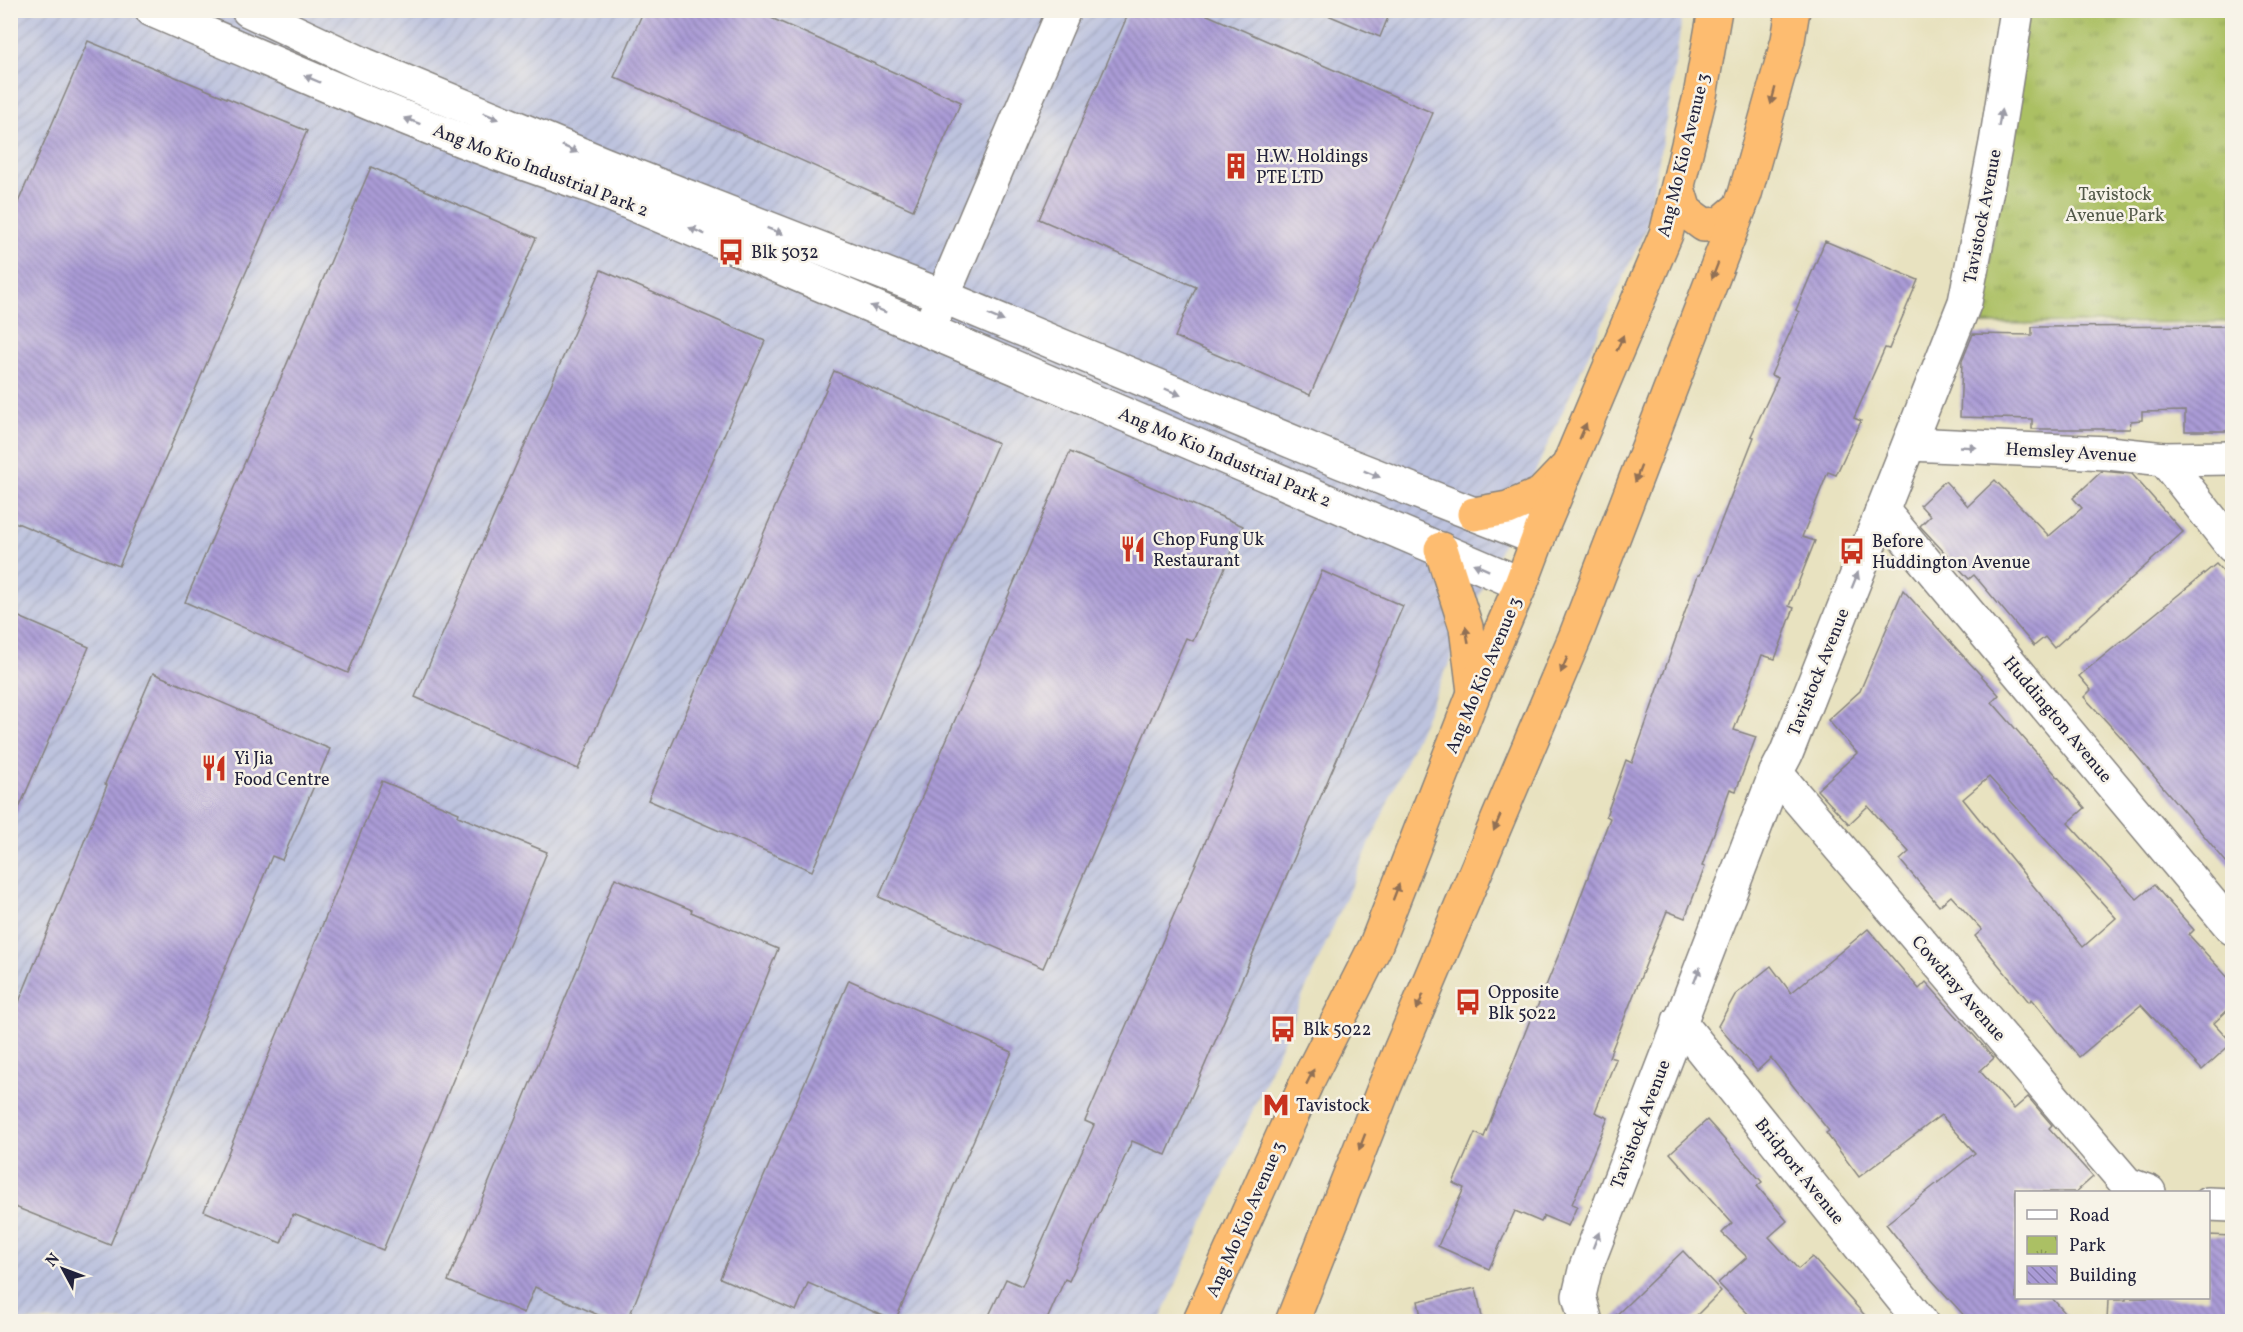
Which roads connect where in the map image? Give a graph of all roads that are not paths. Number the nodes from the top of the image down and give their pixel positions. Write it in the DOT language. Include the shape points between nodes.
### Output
graph roads {
  1 [pos="152,10"];
  2 [pos="248,10"];
  3 [pos="1064,10"];
  4 [pos="1715,10"];
  5 [pos="1792,10"];
  6 [pos="2017,10"];
  7 [pos="1678,188"];
  8 [pos="1740,207"];
  9 [pos="942,296"];
  10 [pos="929,330"];
  11 [pos="1910,444"];
  12 [pos="2232,458"];
  13 [pos="2164,459"];
  14 [pos="1568,466"];
  15 [pos="1882,510"];
  16 [pos="1474,514"];
  17 [pos="1538,539"];
  18 [pos="2232,546"];
  19 [pos="1441,549"];
  20 [pos="1521,584"];
  21 [pos="1474,693"];
  22 [pos="1776,774"];
  23 [pos="2232,928"];
  24 [pos="1679,1021"];
  25 [pos="2146,1191"];
  26 [pos="2210,1204"];
  27 [pos="2232,1204"];
  28 [pos="1199,1322"];
  29 [pos="1292,1322"];
  30 [pos="1586,1322"];
  31 [pos="1921,1322"];
  10 -- 1 [label="street, Ang Mo Kio Industrial Park 2, one-way" via="593,187 525,165 365,102"];
  2 -- 9 [label="street, Ang Mo Kio Industrial Park 2, one-way" via="365,65 597,161"];
  3 -- 9 [label="street"];
  4 -- 7 [label="highway, Ang Mo Kio Avenue 3"];
  5 -- 8 [label="highway, one-way" via="1782,63"];
  11 -- 6 [label="street, Tavistock Avenue, one-way" via="1965,303"];
  7 -- 8 [label="highway" via="1685,210 1704,225 1720,224"];
  14 -- 7 [label="highway, Ang Mo Kio Avenue 3, one-way" via="1666,234"];
  8 -- 29 [label="highway, one-way" via="1576,635 1384,1088"];
  9 -- 10 [label="street"];
  9 -- 16 [label="street, Ang Mo Kio Industrial Park 2, one-way"];
  10 -- 19 [label="street, Ang Mo Kio Industrial Park 2"];
  11 -- 13 [label="street, Hemsley Avenue, one-way"];
  11 -- 15 [label="street, Tavistock Avenue"];
  12 -- 13 [label="street, Hemsley Avenue"];
  13 -- 18 [label="street"];
  14 -- 16 [label="highway" via="1541,494 1508,508"];
  14 -- 17 [label="highway, Ang Mo Kio Avenue 3"];
  22 -- 15 [label="street, Tavistock Avenue, one-way"];
  15 -- 23 [label="street, Huddington Avenue"];
  16 -- 17 [label="street, Ang Mo Kio Industrial Park 2"];
  17 -- 20 [label="highway, Ang Mo Kio Avenue 3"];
  20 -- 19 [label="street, Ang Mo Kio Industrial Park 2, one-way"];
  21 -- 19 [label="highway, one-way" via="1466,627"];
  20 -- 21 [label="highway, Ang Mo Kio Avenue 3"];
  28 -- 21 [label="highway, Ang Mo Kio Avenue 3, one-way" via="1306,1084 1375,946"];
  24 -- 22 [label="street, Tavistock Avenue, one-way"];
  22 -- 25 [label="street, Cowdray Avenue" via="2127,1184"];
  30 -- 24 [label="street, Tavistock Avenue, one-way" via="1580,1296 1585,1270"];
  24 -- 31 [label="street, Bridport Avenue"];
  26 -- 27 [label="street"];
}
